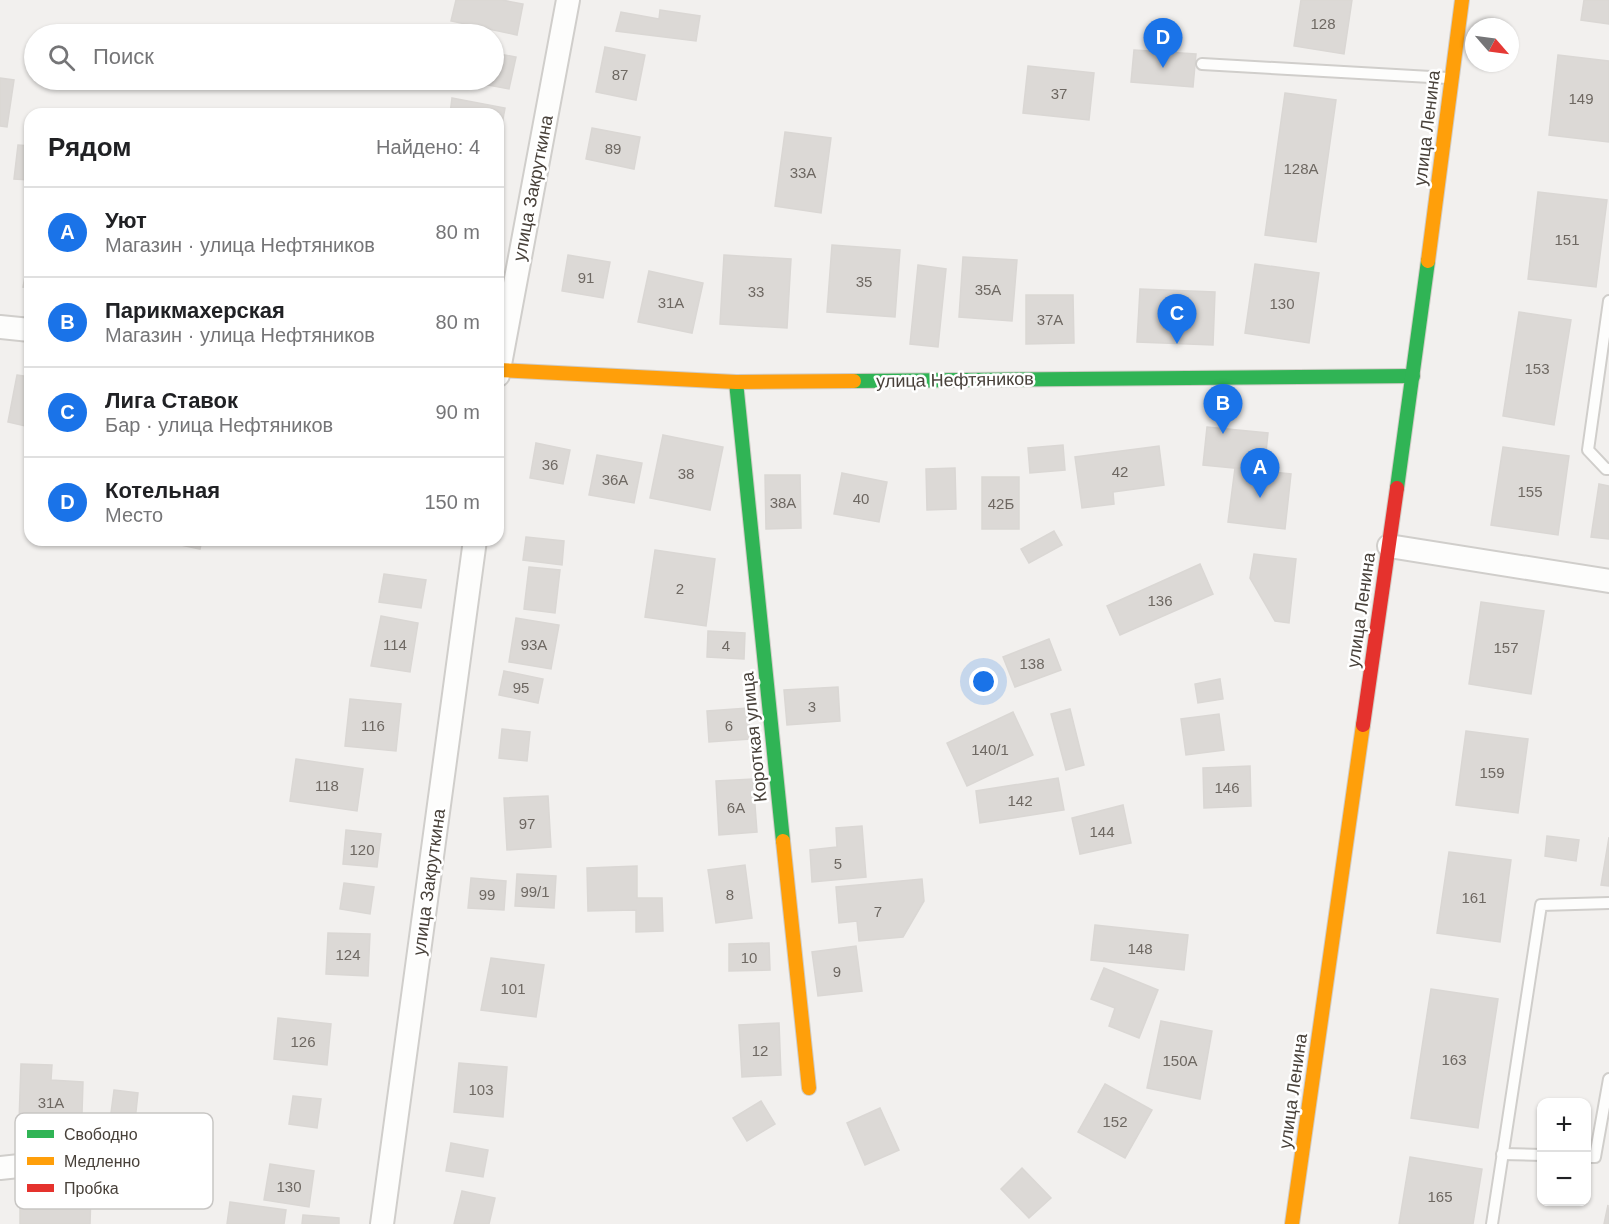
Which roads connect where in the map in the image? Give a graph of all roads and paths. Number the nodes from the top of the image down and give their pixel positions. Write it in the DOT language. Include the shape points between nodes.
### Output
graph roads {
  1 [pos="568,0"];
  2 [pos="1462,0"];
  3 [pos="1202,64"];
  4 [pos="1452,78"];
  5 [pos="1609,301"];
  6 [pos="0,327"];
  7 [pos="24,329"];
  8 [pos="504,338"];
  9 [pos="504,370"];
  10 [pos="1413,376"];
  11 [pos="736,382"];
  12 [pos="1609,469"];
  13 [pos="475,546"];
  14 [pos="1389,546"];
  15 [pos="1609,581"];
  16 [pos="1609,903"];
  17 [pos="1609,1079"];
  18 [pos="809,1088"];
  19 [pos="1502,1154"];
  20 [pos="1537,1155"];
  21 [pos="1591,1157"];
  22 [pos="15,1166"];
  23 [pos="0,1168"];
  24 [pos="382,1224"];
  25 [pos="1292,1224"];
  26 [pos="1492,1224"];
  1 -- 8 [label="street, улица Закруткина"];
  2 -- 4 [label="street, улица Ленина"];
  3 -- 4 [label="lane"];
  4 -- 10 [label="street, улица Ленина"];
  5 -- 12 [label="lane" via="1588,450"];
  6 -- 7 [label="street"];
  9 -- 11 [label="street, улица Нефтяников"];
  10 -- 11 [label="street, улица Нефтяников"];
  10 -- 14 [label="street, улица Ленина"];
  11 -- 18 [label="street, Короткая улица"];
  13 -- 24 [label="street, улица Закруткина"];
  14 -- 15 [label="street"];
  14 -- 25 [label="street, улица Ленина"];
  16 -- 19 [label="lane" via="1541,905"];
  17 -- 21 [label="lane" via="1595,1157"];
  19 -- 20 [label="lane"];
  19 -- 26 [label="lane"];
  22 -- 23 [label="street"];
}
